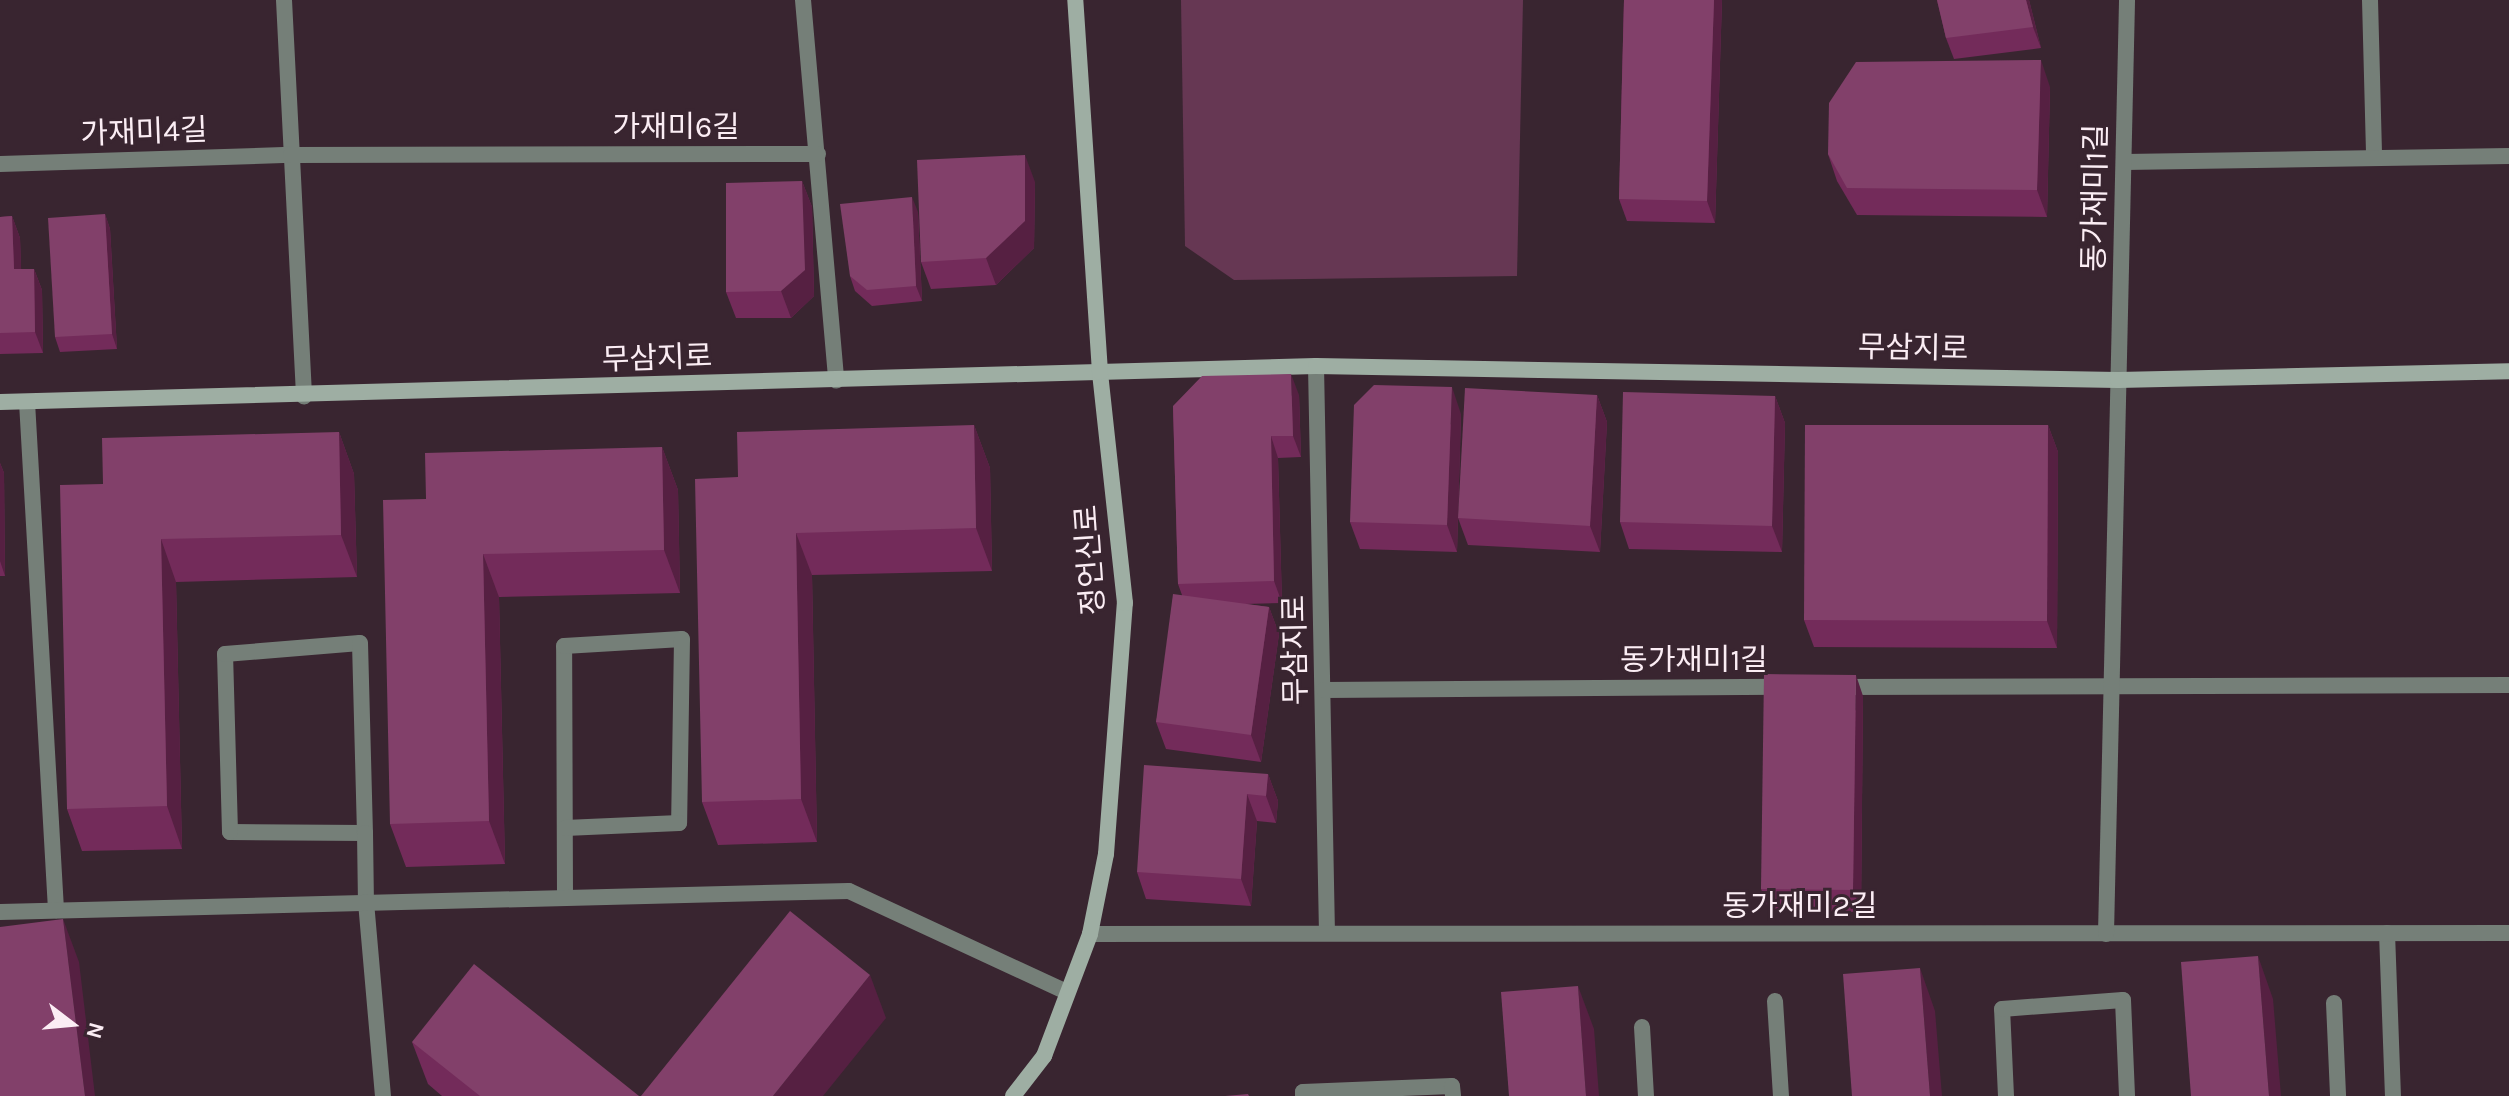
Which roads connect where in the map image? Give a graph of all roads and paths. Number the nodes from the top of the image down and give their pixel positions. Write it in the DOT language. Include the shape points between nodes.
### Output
graph roads {
  1 [pos="284,0"];
  2 [pos="803,0"];
  3 [pos="1075,0"];
  4 [pos="2127,0"];
  5 [pos="2370,0"];
  6 [pos="818,154"];
  7 [pos="291,155"];
  8 [pos="535,156"];
  9 [pos="2509,156"];
  10 [pos="2374,157"];
  11 [pos="2125,162"];
  12 [pos="0,164"];
  13 [pos="1316,366"];
  14 [pos="2509,371"];
  15 [pos="1100,372"];
  16 [pos="2118,380"];
  17 [pos="836,381"];
  18 [pos="304,396"];
  19 [pos="0,402"];
  20 [pos="27,402"];
  21 [pos="2509,685"];
  22 [pos="2113,686"];
  23 [pos="1797,687"];
  24 [pos="1829,687"];
  25 [pos="1324,690"];
  26 [pos="565,828"];
  27 [pos="365,833"];
  28 [pos="565,897"];
  29 [pos="366,902"];
  30 [pos="56,910"];
  31 [pos="0,912"];
  32 [pos="1327,933"];
  33 [pos="2387,933"];
  34 [pos="2509,933"];
  35 [pos="1090,934"];
  36 [pos="2106,934"];
  37 [pos="1067,992"];
  38 [pos="1775,1001"];
  39 [pos="2334,1003"];
  40 [pos="1642,1027"];
  41 [pos="383,1096"];
  42 [pos="1013,1096"];
  43 [pos="1303,1096"];
  44 [pos="1453,1096"];
  45 [pos="1646,1096"];
  46 [pos="1781,1096"];
  47 [pos="2006,1096"];
  48 [pos="2127,1096"];
  49 [pos="2338,1096"];
  50 [pos="2393,1096"];
  1 -- 7 [label="street"];
  2 -- 6 [label="street"];
  3 -- 15 [label="street, 정언신로"];
  4 -- 11 [label="street, 동가재미1길"];
  5 -- 10 [label="street"];
  6 -- 8 [label="street, 가재미6길"];
  6 -- 17 [label="street"];
  7 -- 8 [label="street, 가재미4길"];
  7 -- 12 [label="street, 가재미4길"];
  7 -- 18 [label="street"];
  9 -- 10 [label="street"];
  10 -- 11 [label="street"];
  11 -- 16 [label="street, 동가재미1길"];
  13 -- 15 [label="street, 무삼지로"];
  13 -- 16 [label="street, 무삼지로"];
  13 -- 25 [label="street, 무삼지로"];
  14 -- 16 [label="street, 무삼지로"];
  15 -- 17 [label="street, 무삼지로"];
  15 -- 35 [label="street, 정언신로" via="1125,603 1106,854"];
  16 -- 22 [label="street, 동가재미1길"];
  17 -- 18 [label="street, 무삼지로"];
  18 -- 20 [label="street, 무삼지로"];
  19 -- 20 [label="street, 무삼지로"];
  20 -- 30 [label="street"];
  21 -- 22 [label="street"];
  22 -- 24 [label="street"];
  22 -- 36 [label="street, 동가재미1길"];
  23 -- 25 [label="street, 동가재미1길"];
  25 -- 32 [label="street, 무삼지로"];
  26 -- 26 [label="street" via="564,646 682,639 679,823"];
  26 -- 28 [label="street"];
  27 -- 27 [label="street" via="360,643 225,654 230,832"];
  27 -- 29 [label="street"];
  28 -- 29 [label="street"];
  28 -- 37 [label="street" via="849,891"];
  29 -- 30 [label="street"];
  29 -- 41 [label="street"];
  30 -- 31 [label="street"];
  32 -- 35 [label="street, 동가재미2길"];
  32 -- 36 [label="street, 동가재미2길"];
  33 -- 34 [label="street, 동가재미2길"];
  33 -- 36 [label="street, 동가재미2길"];
  33 -- 50 [label="street"];
  35 -- 37 [label="street, 정언신로"];
  37 -- 42 [label="street, 정언신로" via="1044,1056"];
  38 -- 46 [label="street"];
  39 -- 49 [label="street"];
  40 -- 45 [label="street"];
  43 -- 44 [label="street" via="1452,1086"];
  47 -- 48 [label="street" via="2002,1009 2123,1000"];
}
